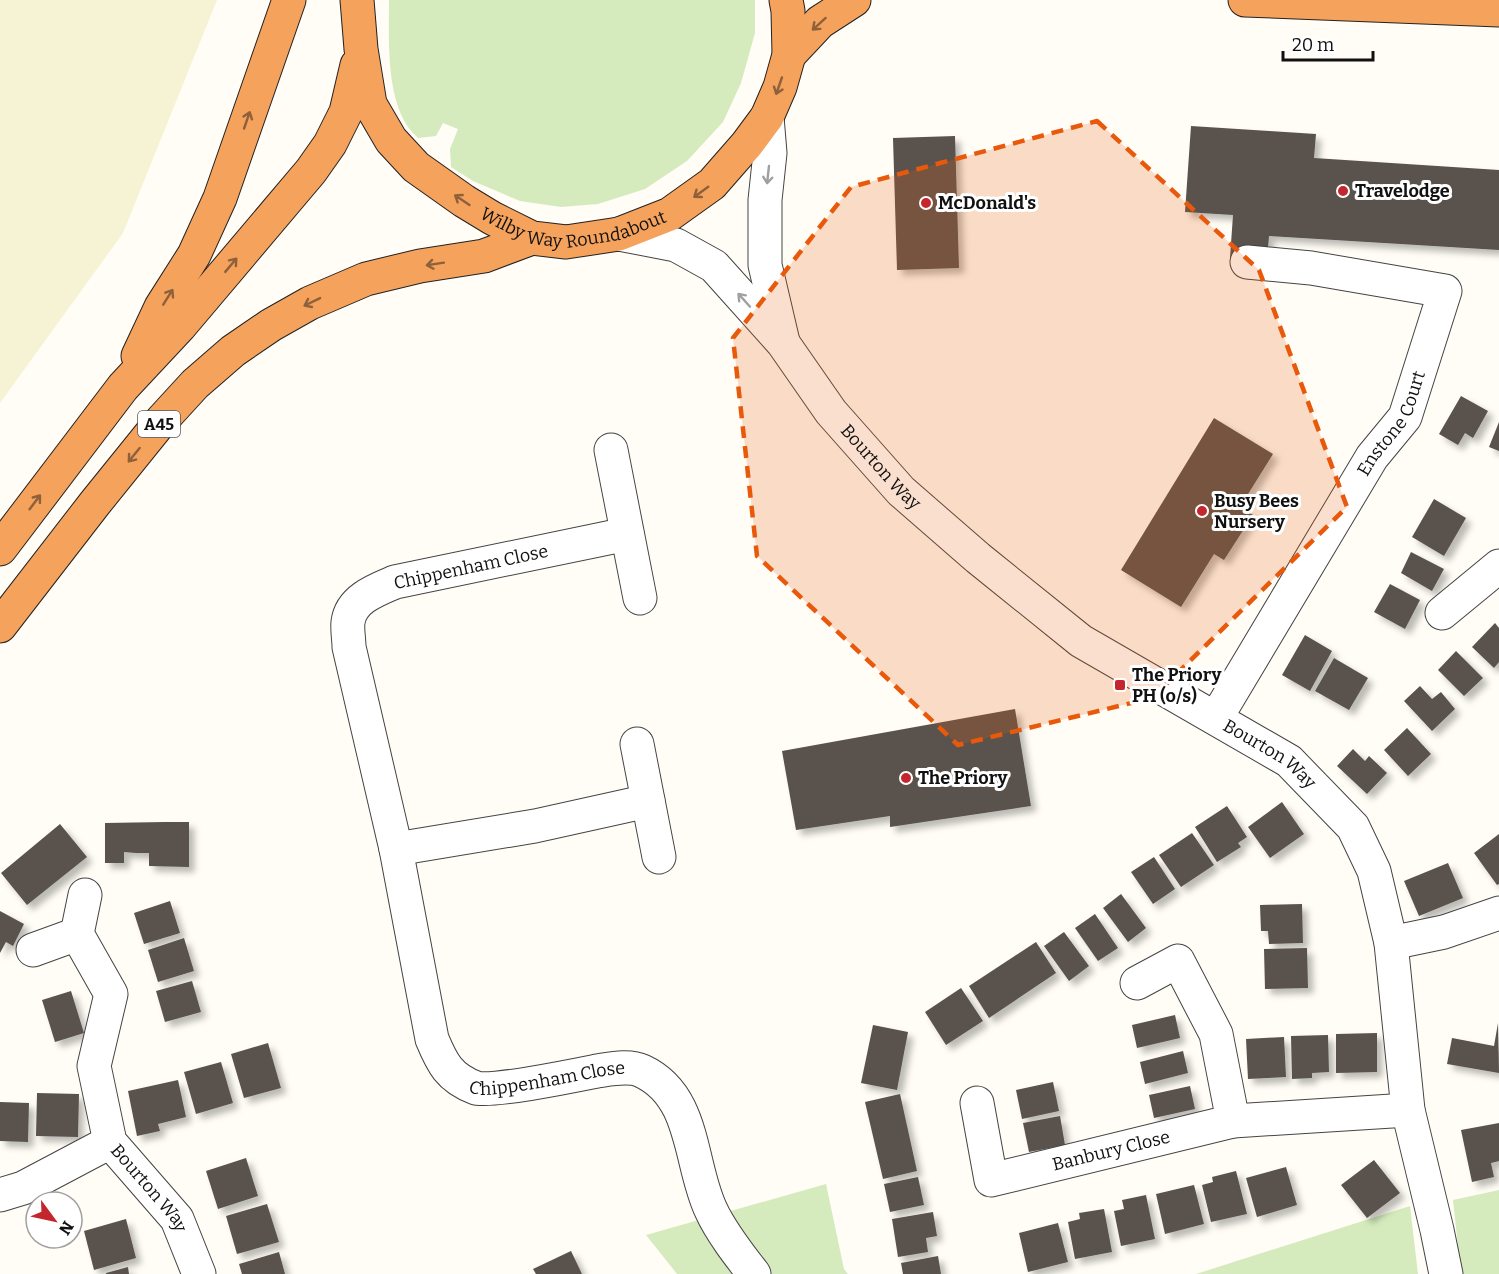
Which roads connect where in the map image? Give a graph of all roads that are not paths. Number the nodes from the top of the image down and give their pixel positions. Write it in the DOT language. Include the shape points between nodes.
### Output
graph roads {
  1 [pos="289,0"];
  2 [pos="357,0"];
  3 [pos="786,0"];
  4 [pos="854,0"];
  5 [pos="1245,0"];
  6 [pos="1499,10"];
  7 [pos="361,49"];
  8 [pos="789,55"];
  9 [pos="767,117"];
  10 [pos="619,234"];
  11 [pos="532,238"];
  12 [pos="1247,262"];
  13 [pos="783,343"];
  14 [pos="123,387"];
  15 [pos="611,450"];
  16 [pos="627,534"];
  17 [pos="0,549"];
  18 [pos="1499,566"];
  19 [pos="640,598"];
  20 [pos="1442,613"];
  21 [pos="0,626"];
  22 [pos="1216,718"];
  23 [pos="637,744"];
  24 [pos="648,801"];
  25 [pos="396,849"];
  26 [pos="659,857"];
  27 [pos="85,895"];
  28 [pos="1499,913"];
  29 [pos="77,934"];
  30 [pos="1391,943"];
  31 [pos="33,950"];
  32 [pos="1137,983"];
  33 [pos="977,1103"];
  34 [pos="1408,1110"];
  35 [pos="1233,1121"];
  36 [pos="110,1142"];
  37 [pos="0,1195"];
  38 [pos="199,1274"];
  39 [pos="754,1274"];
  40 [pos="1446,1274"];
  14 -- 1 [label="highway, A45, one-way" via="220,198"];
  2 -- 7 [label="highway, Wilby Way Roundabout"];
  3 -- 8 [label="highway, Wilby Way Roundabout"];
  4 -- 8 [label="highway, one-way" via="820,22"];
  5 -- 6 [label="highway"];
  11 -- 7 [label="highway, Wilby Way Roundabout, one-way" via="464,201 416,167 391,140 369,104"];
  14 -- 7 [label="highway, A45, one-way" via="311,171 346,112"];
  8 -- 9 [label="highway, Wilby Way Roundabout, one-way"];
  9 -- 10 [label="highway, Wilby Way Roundabout, one-way" via="712,184 670,214"];
  9 -- 13 [label="street, Bourton Way, one-way" via="770,153 765,265"];
  10 -- 11 [label="highway, Wilby Way Roundabout" via="566,242"];
  13 -- 10 [label="street, Bourton Way, one-way" via="714,266 676,245"];
  11 -- 21 [label="highway, A45, one-way" via="484,256 366,279 310,303 233,351 162,420"];
  12 -- 22 [label="street, Enstone Court" via="1302,267 1445,291 1405,417 1372,458"];
  13 -- 22 [label="street, Bourton Way" via="863,451 901,491 978,558 1081,641"];
  17 -- 14 [label="highway, A45, one-way"];
  15 -- 16 [label="street"];
  16 -- 19 [label="street"];
  16 -- 25 [label="street, Chippenham Close" via="394,582 368,594 355,606 348,621 349,647"];
  18 -- 20 [label="street"];
  22 -- 30 [label="street, Bourton Way" via="1289,761 1353,827 1374,871"];
  23 -- 24 [label="street"];
  24 -- 25 [label="street" via="535,826"];
  24 -- 26 [label="street"];
  25 -- 39 [label="street, Chippenham Close" via="432,1039 443,1064 458,1079 478,1090 618,1067 641,1070 664,1085 681,1111 711,1209"];
  27 -- 29 [label="street"];
  28 -- 30 [label="street" via="1444,932"];
  29 -- 31 [label="street"];
  29 -- 36 [label="street, Bourton Way" via="111,994 94,1066"];
  30 -- 34 [label="street, Bourton Way"];
  32 -- 35 [label="street" via="1178,961 1216,1034"];
  33 -- 35 [label="street, Banbury Close" via="991,1180"];
  34 -- 35 [label="street, Banbury Close"];
  34 -- 40 [label="street, Bourton Way"];
  36 -- 37 [label="street" via="22,1188"];
  36 -- 38 [label="street, Bourton Way" via="177,1220"];
}
